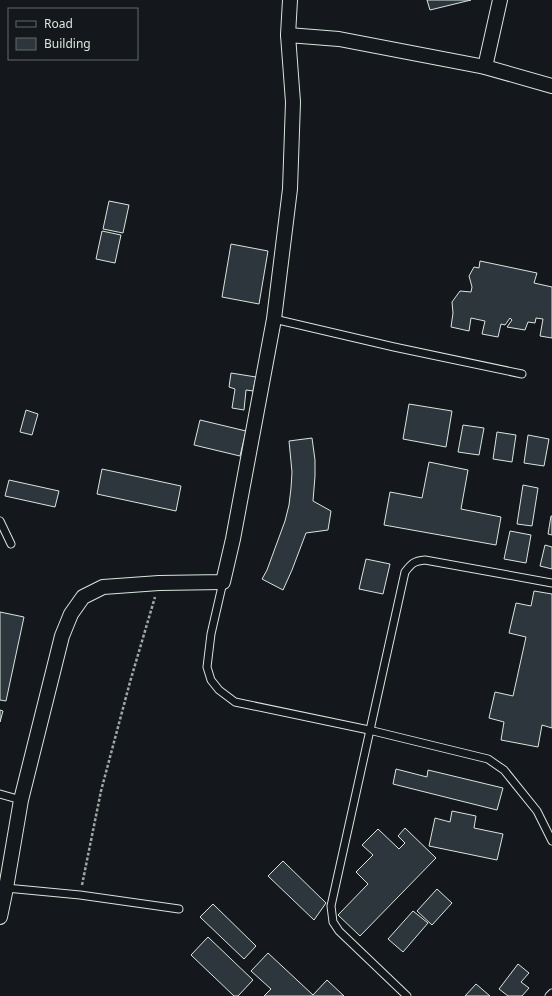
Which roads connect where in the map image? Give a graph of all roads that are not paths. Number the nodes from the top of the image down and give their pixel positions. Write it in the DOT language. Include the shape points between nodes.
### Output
graph roads {
  1 [pos="290,0"];
  2 [pos="500,0"];
  3 [pos="288,35"];
  4 [pos="485,67"];
  5 [pos="552,86"];
  6 [pos="274,319"];
  7 [pos="522,374"];
  8 [pos="0,521"];
  9 [pos="12,544"];
  10 [pos="223,582"];
  11 [pos="552,584"];
  12 [pos="369,730"];
  13 [pos="0,794"];
  14 [pos="21,800"];
  15 [pos="552,841"];
  16 [pos="6,888"];
  17 [pos="179,909"];
  18 [pos="0,916"];
  19 [pos="552,993"];
  20 [pos="407,996"];
  21 [pos="549,996"];
  1 -- 3 [label="street"];
  2 -- 4 [label="street"];
  3 -- 4 [label="street" via="339,39"];
  3 -- 6 [label="street" via="293,102 290,189"];
  4 -- 5 [label="street"];
  6 -- 7 [label="lane"];
  6 -- 10 [label="street" via="234,539"];
  8 -- 9 [label="lane"];
  10 -- 12 [label="lane" via="211,634 207,666 211,680 219,690 235,702"];
  10 -- 14 [label="street" via="103,587 83,597 71,614 62,636"];
  11 -- 12 [label="lane" via="425,560 410,564 405,572"];
  12 -- 15 [label="lane" via="488,759 504,770 537,811"];
  12 -- 20 [label="lane" via="331,906 333,922 339,931"];
  13 -- 14 [label="lane"];
  14 -- 16 [label="street"];
  16 -- 17 [label="lane"];
  16 -- 18 [label="street"];
  19 -- 21 [label="lane"];
}
